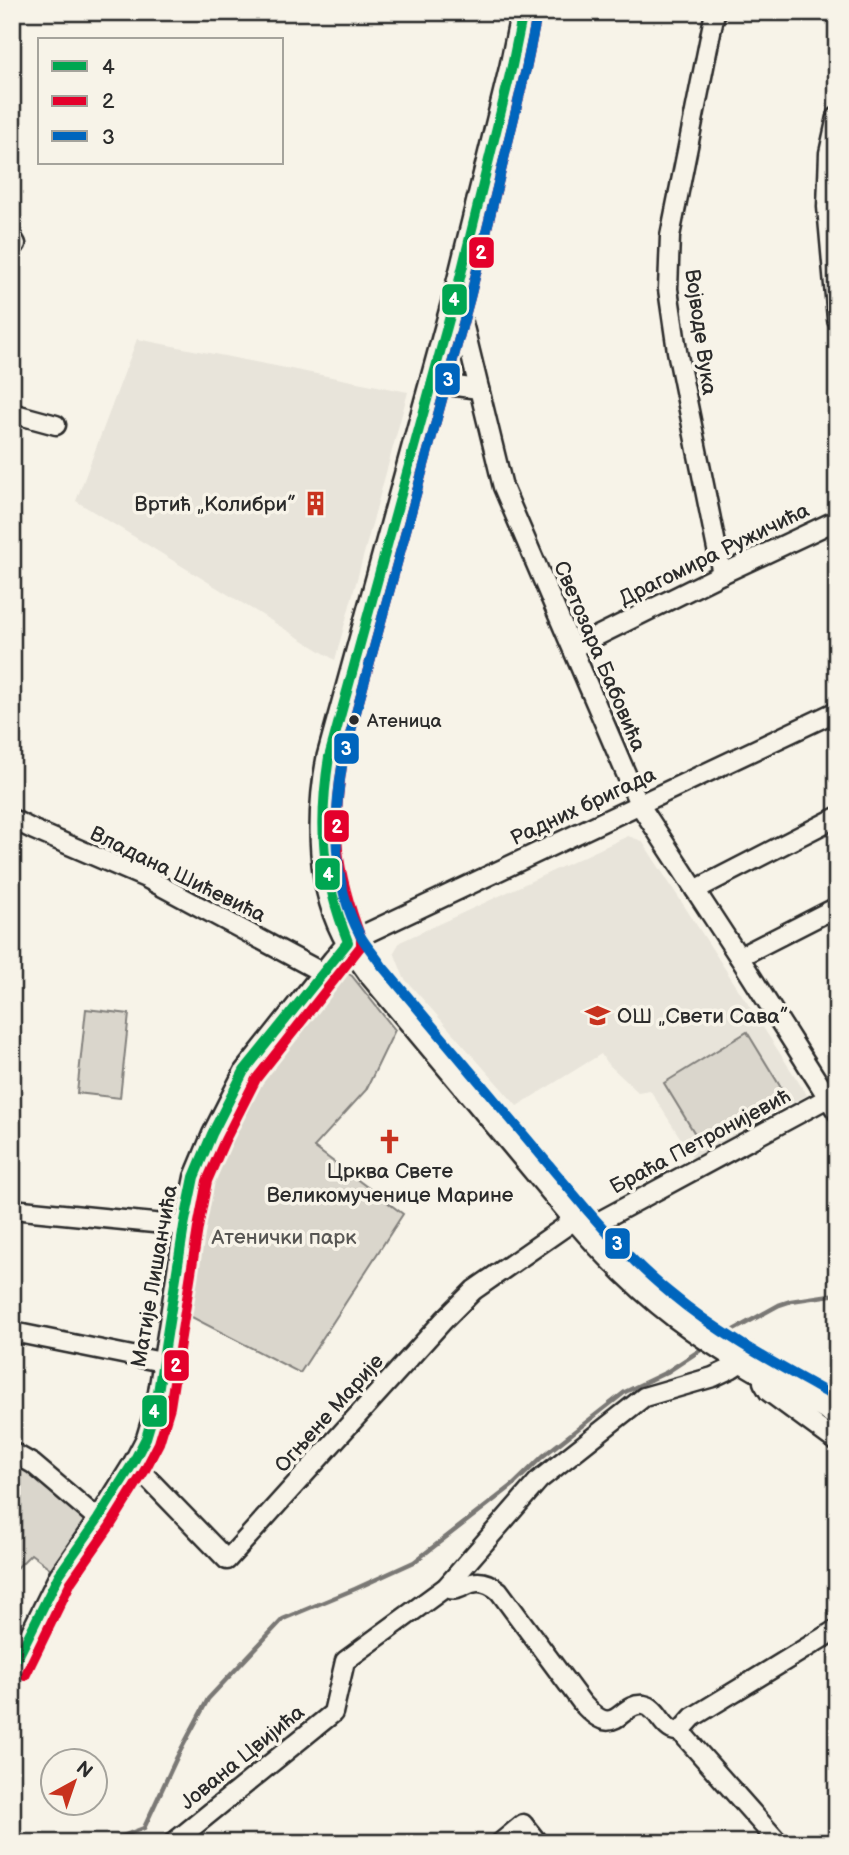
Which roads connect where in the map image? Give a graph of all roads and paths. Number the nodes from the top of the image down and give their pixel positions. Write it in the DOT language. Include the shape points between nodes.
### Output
graph roads {
  1 [pos="523,12"];
  2 [pos="715,12"];
  3 [pos="837,117"];
  4 [pos="833,247"];
  5 [pos="456,295"];
  6 [pos="837,319"];
  7 [pos="432,383"];
  8 [pos="479,388"];
  9 [pos="12,413"];
  10 [pos="56,425"];
  11 [pos="837,520"];
  12 [pos="722,574"];
  13 [pos="573,648"];
  14 [pos="837,711"];
  15 [pos="639,804"];
  16 [pos="837,817"];
  17 [pos="12,819"];
  18 [pos="695,890"];
  19 [pos="837,907"];
  20 [pos="348,942"];
  21 [pos="739,957"];
  22 [pos="323,973"];
  23 [pos="834,1101"];
  24 [pos="12,1209"];
  25 [pos="580,1224"];
  26 [pos="184,1226"];
  27 [pos="13,1332"];
  28 [pos="739,1358"];
  29 [pos="162,1362"];
  30 [pos="763,1374"];
  31 [pos="837,1414"];
  32 [pos="837,1441"];
  33 [pos="12,1452"];
  34 [pos="133,1463"];
  35 [pos="98,1520"];
  36 [pos="446,1587"];
  37 [pos="837,1629"];
  38 [pos="13,1667"];
  39 [pos="683,1732"];
  40 [pos="173,1843"];
  41 [pos="500,1843"];
  42 [pos="538,1843"];
  43 [pos="779,1843"];
  1 -- 5 [label="main road"];
  2 -- 12 [label="street, Војводе Вука" via="670,236 668,289"];
  3 -- 4 [label="street" via="829,153 827,207"];
  4 -- 6 [label="street"];
  5 -- 7 [label="main road"];
  5 -- 8 [label="street, Светозара Бабовића"];
  7 -- 8 [label="street"];
  7 -- 20 [label="main road" via="324,781 324,862 331,899"];
  8 -- 13 [label="street, Светозара Бабовића" via="503,487"];
  9 -- 10 [label="street"];
  11 -- 12 [label="street, Драгомира Ружичића"];
  12 -- 13 [label="street, Драгомира Ружичића"];
  13 -- 15 [label="street, Светозара Бабовића"];
  14 -- 15 [label="street, Радних бригада"];
  15 -- 18 [label="street, Светозара Бабовића"];
  15 -- 20 [label="street, Радних бригада"];
  16 -- 18 [label="street"];
  17 -- 22 [label="street, Владана Шићевића" via="148,879"];
  18 -- 21 [label="street, Светозара Бабовића"];
  19 -- 21 [label="street"];
  20 -- 22 [label="street, Матије Лишанчића"];
  20 -- 25 [label="main road"];
  21 -- 23 [label="street, Светозара Бабовића"];
  22 -- 26 [label="street, Матије Лишанчића" via="233,1091 194,1177"];
  23 -- 25 [label="street, Браћа Петронијевић"];
  24 -- 26 [label="street"];
  25 -- 28 [label="main road" via="651,1295"];
  25 -- 34 [label="street, Огњене Марије" via="474,1290 227,1560"];
  26 -- 29 [label="street, Матије Лишанчића"];
  27 -- 29 [label="street"];
  28 -- 30 [label="main road"];
  28 -- 36 [label="street, Јована Цвијића" via="732,1368 713,1377 644,1397 539,1480"];
  29 -- 34 [label="street, Матије Лишанчића" via="156,1405"];
  30 -- 31 [label="main road"];
  30 -- 32 [label="street" via="769,1392"];
  33 -- 35 [label="street" via="33,1464"];
  34 -- 35 [label="street, Матије Лишанчића"];
  35 -- 38 [label="street, Матије Лишанчића" via="59,1575"];
  36 -- 39 [label="street, Јована Цвијића" via="454,1591 479,1581 499,1591 582,1703 599,1718 613,1720 633,1707 646,1706 673,1731"];
  36 -- 40 [label="street, Јована Цвијића" via="345,1661 332,1713"];
  37 -- 39 [label="street" via="693,1717"];
  39 -- 43 [label="street"];
  41 -- 42 [label="street" via="523,1824"];
}
